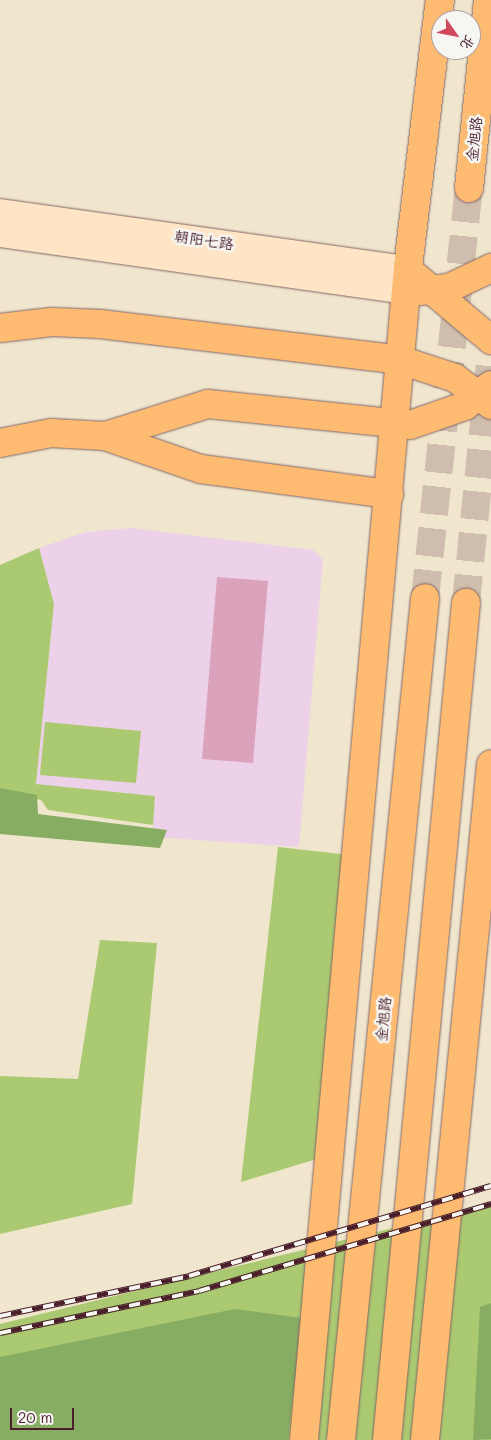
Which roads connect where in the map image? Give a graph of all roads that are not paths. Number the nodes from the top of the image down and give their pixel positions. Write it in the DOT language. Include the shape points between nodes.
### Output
graph roads {
  1 [pos="440,0"];
  2 [pos="488,0"];
  3 [pos="470,188"];
  4 [pos="0,213"];
  5 [pos="0,233"];
  6 [pos="491,268"];
  7 [pos="407,280"];
  8 [pos="434,291"];
  9 [pos="0,328"];
  10 [pos="491,340"];
  11 [pos="400,360"];
  12 [pos="488,395"];
  13 [pos="395,425"];
  14 [pos="105,436"];
  15 [pos="0,444"];
  16 [pos="389,494"];
  17 [pos="425,598"];
  18 [pos="466,603"];
  19 [pos="491,764"];
  20 [pos="304,1440"];
  21 [pos="341,1440"];
  22 [pos="387,1440"];
  23 [pos="425,1440"];
  1 -- 7 [label="main road"];
  2 -- 3 [label="main road, 金旭路"];
  4 -- 7 [label="street, 朝阳七路"];
  5 -- 7 [label="street, 朝阳七路"];
  6 -- 8 [label="main road"];
  7 -- 8 [label="main road"];
  7 -- 11 [label="main road"];
  8 -- 10 [label="main road"];
  9 -- 11 [label="main road" via="52,322 100,324"];
  11 -- 12 [label="main road" via="455,378"];
  11 -- 13 [label="main road"];
  12 -- 13 [label="main road" via="438,419"];
  13 -- 14 [label="main road" via="208,404"];
  13 -- 16 [label="main road"];
  14 -- 15 [label="main road" via="51,433"];
  14 -- 16 [label="main road" via="201,469"];
  16 -- 20 [label="main road"];
  17 -- 21 [label="main road, 金旭路"];
  18 -- 22 [label="main road"];
  19 -- 23 [label="main road"];
}
